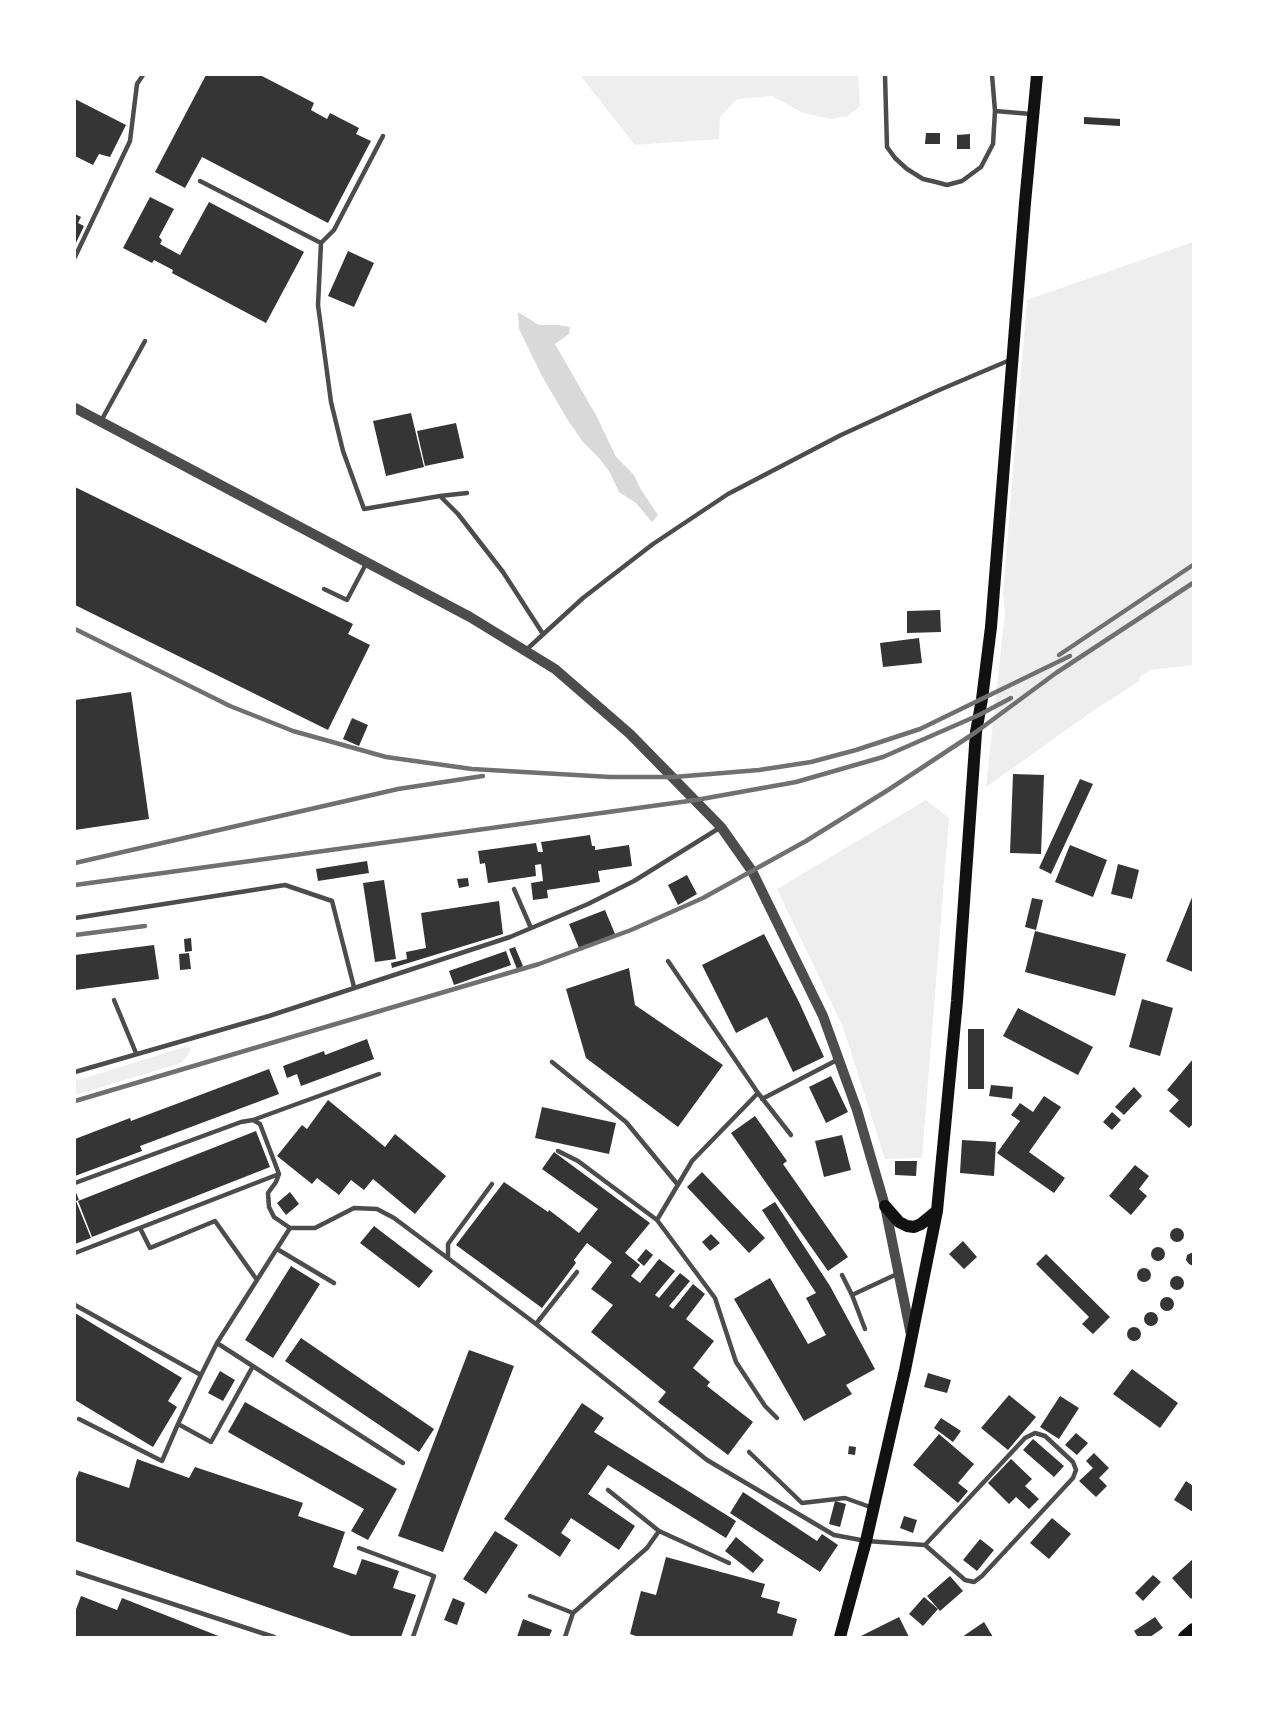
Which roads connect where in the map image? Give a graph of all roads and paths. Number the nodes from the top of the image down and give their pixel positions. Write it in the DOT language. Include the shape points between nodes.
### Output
graph roads {
  1 [pos="143,75"];
  2 [pos="885,75"];
  3 [pos="992,75"];
  4 [pos="1037,75"];
  5 [pos="995,111"];
  6 [pos="1034,114"];
  7 [pos="383,136"];
  8 [pos="201,181"];
  9 [pos="321,243"];
  10 [pos="75,257"];
  11 [pos="145,340"];
  12 [pos="1013,359"];
  13 [pos="75,408"];
  14 [pos="101,421"];
  15 [pos="467,493"];
  16 [pos="440,496"];
  17 [pos="367,562"];
  18 [pos="324,589"];
  19 [pos="543,634"];
  20 [pos="525,651"];
  21 [pos="721,827"];
  22 [pos="514,889"];
  23 [pos="75,918"];
  24 [pos="531,928"];
  25 [pos="668,961"];
  26 [pos="354,987"];
  27 [pos="114,1000"];
  28 [pos="136,1053"];
  29 [pos="838,1059"];
  30 [pos="552,1062"];
  31 [pos="75,1072"];
  32 [pos="379,1074"];
  33 [pos="758,1093"];
  34 [pos="762,1099"];
  35 [pos="252,1120"];
  36 [pos="790,1135"];
  37 [pos="558,1151"];
  38 [pos="279,1174"];
  39 [pos="75,1183"];
  40 [pos="492,1184"];
  41 [pos="678,1185"];
  42 [pos="885,1206"];
  43 [pos="937,1211"];
  44 [pos="657,1220"];
  45 [pos="140,1228"];
  46 [pos="290,1228"];
  47 [pos="277,1249"];
  48 [pos="75,1253"];
  49 [pos="448,1258"];
  50 [pos="577,1272"];
  51 [pos="899,1273"];
  52 [pos="842,1275"];
  53 [pos="257,1280"];
  54 [pos="334,1283"];
  55 [pos="852,1295"];
  56 [pos="75,1305"];
  57 [pos="536,1324"];
  58 [pos="866,1329"];
  59 [pos="912,1340"];
  60 [pos="217,1343"];
  61 [pos="253,1366"];
  62 [pos="201,1375"];
  63 [pos="777,1418"];
  64 [pos="79,1419"];
  65 [pos="178,1424"];
  66 [pos="748,1452"];
  67 [pos="403,1463"];
  68 [pos="608,1490"];
  69 [pos="873,1508"];
  70 [pos="659,1531"];
  71 [pos="866,1541"];
  72 [pos="925,1545"];
  73 [pos="359,1548"];
  74 [pos="729,1563"];
  75 [pos="75,1572"];
  76 [pos="531,1596"];
  77 [pos="573,1613"];
  78 [pos="1193,1629"];
  79 [pos="274,1637"];
  80 [pos="413,1637"];
  81 [pos="564,1637"];
  82 [pos="840,1637"];
  83 [pos="1184,1637"];
  1 -- 10 [label="lane" via="137,84 130,141"];
  2 -- 5 [label="lane" via="887,147 907,169 923,179 947,185 962,181 981,167 993,144"];
  3 -- 5 [label="lane"];
  4 -- 6 [label="main road"];
  5 -- 6 [label="lane"];
  6 -- 12 [label="main road"];
  7 -- 9 [label="lane" via="334,230"];
  8 -- 9 [label="lane"];
  9 -- 16 [label="lane" via="318,305 332,402 343,451 364,509"];
  11 -- 14 [label="lane"];
  12 -- 19 [label="lane" via="841,435 728,494 653,544"];
  12 -- 43 [label="main road" via="992,627 976,732"];
  13 -- 14 [label="street"];
  14 -- 17 [label="street"];
  15 -- 16 [label="lane"];
  16 -- 19 [label="lane" via="458,513"];
  17 -- 18 [label="lane" via="347,600"];
  17 -- 20 [label="street" via="470,616"];
  19 -- 20 [label="lane"];
  20 -- 21 [label="street" via="555,669 630,734"];
  21 -- 24 [label="lane" via="634,881"];
  21 -- 29 [label="street" via="752,871 823,1016"];
  22 -- 24 [label="lane"];
  23 -- 26 [label="lane" via="285,885 332,901"];
  24 -- 26 [label="lane"];
  25 -- 33 [label="lane"];
  26 -- 28 [label="lane" via="270,1016"];
  27 -- 28 [label="lane"];
  28 -- 31 [label="lane"];
  29 -- 34 [label="lane"];
  29 -- 42 [label="street"];
  30 -- 41 [label="lane" via="626,1122"];
  32 -- 35 [label="lane"];
  33 -- 34 [label="lane"];
  33 -- 41 [label="lane" via="692,1161"];
  34 -- 36 [label="lane"];
  35 -- 38 [label="lane" via="260,1124"];
  35 -- 39 [label="lane"];
  37 -- 44 [label="lane" via="578,1161"];
  38 -- 45 [label="lane"];
  38 -- 46 [label="lane" via="268,1193 268,1207 274,1217"];
  40 -- 49 [label="lane" via="448,1244"];
  41 -- 44 [label="lane"];
  42 -- 43 [label="main road" via="899,1222 914,1227"];
  42 -- 51 [label="street"];
  43 -- 59 [label="main road"];
  44 -- 63 [label="lane" via="715,1298 736,1362"];
  45 -- 48 [label="lane"];
  45 -- 53 [label="lane" via="150,1248 215,1221"];
  46 -- 47 [label="lane"];
  46 -- 49 [label="lane" via="315,1228 354,1208 377,1209"];
  47 -- 53 [label="lane"];
  47 -- 54 [label="lane"];
  49 -- 57 [label="lane"];
  50 -- 57 [label="lane"];
  51 -- 55 [label="lane"];
  51 -- 59 [label="street"];
  52 -- 55 [label="lane"];
  53 -- 60 [label="lane"];
  55 -- 58 [label="lane"];
  56 -- 62 [label="lane"];
  57 -- 71 [label="lane" via="706,1460 825,1531"];
  59 -- 69 [label="main road"];
  60 -- 61 [label="lane"];
  60 -- 62 [label="lane"];
  61 -- 65 [label="lane" via="211,1442"];
  61 -- 67 [label="lane"];
  62 -- 65 [label="lane"];
  64 -- 65 [label="lane" via="162,1461"];
  66 -- 69 [label="lane" via="802,1503 845,1498"];
  68 -- 70 [label="lane"];
  69 -- 71 [label="main road"];
  70 -- 74 [label="lane"];
  70 -- 77 [label="lane" via="646,1548"];
  71 -- 72 [label="lane"];
  71 -- 82 [label="main road"];
  72 -- 72 [label="lane" via="1026,1438 1035,1433 1045,1436 1072,1462 1076,1470 1073,1478 974,1582 964,1580"];
  73 -- 80 [label="lane" via="434,1576"];
  75 -- 79 [label="lane"];
  76 -- 77 [label="lane"];
  77 -- 81 [label="lane"];
  78 -- 83 [label="main road"];
}
